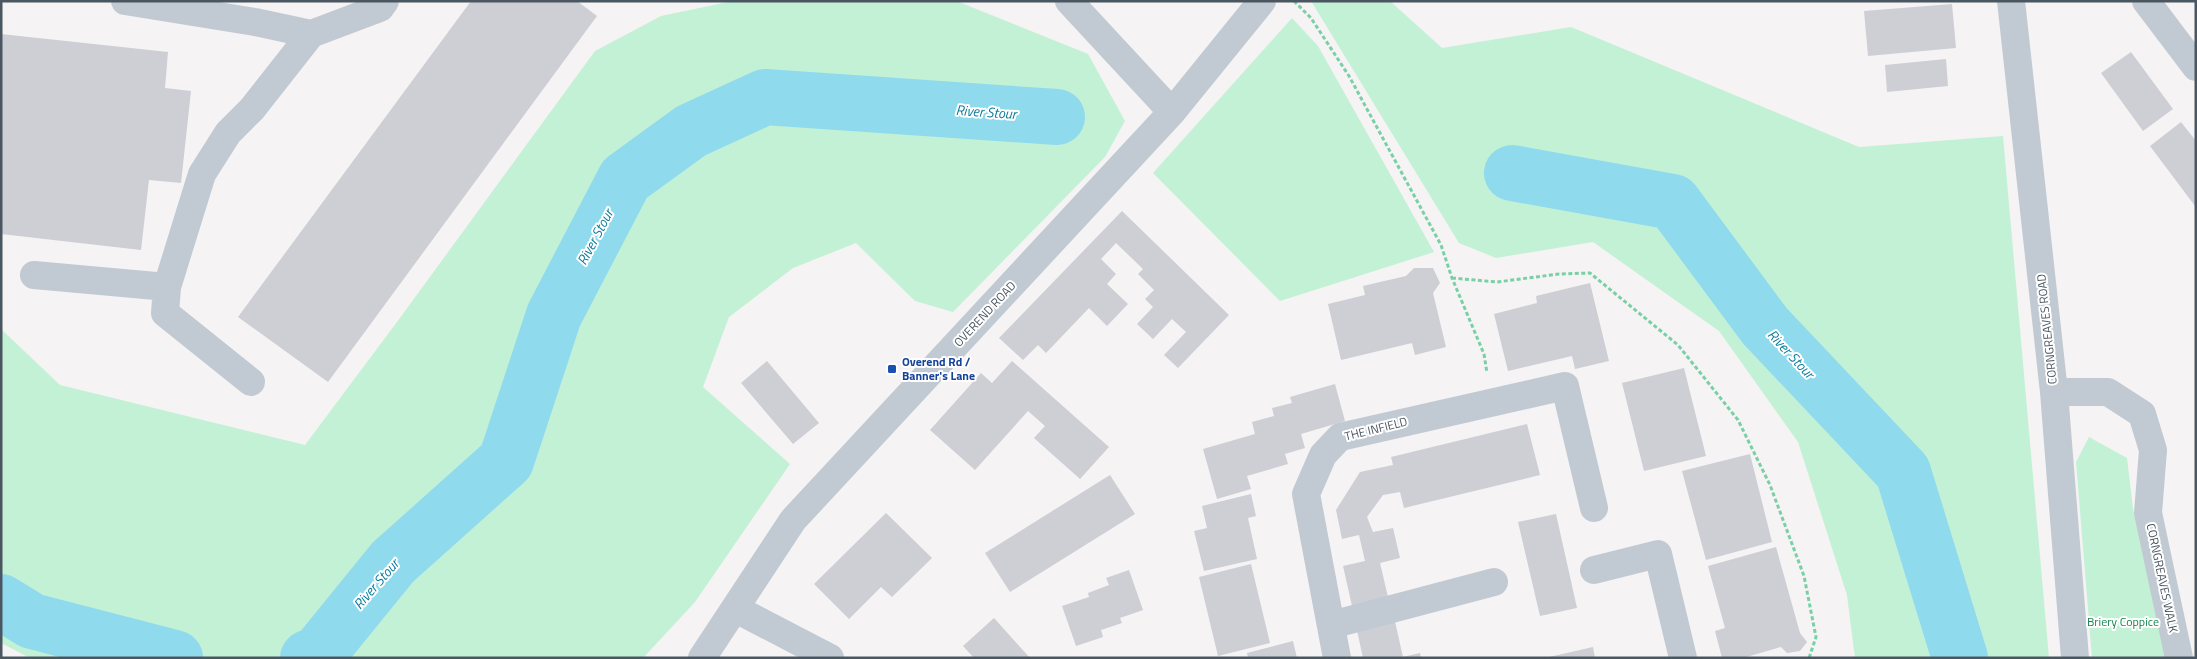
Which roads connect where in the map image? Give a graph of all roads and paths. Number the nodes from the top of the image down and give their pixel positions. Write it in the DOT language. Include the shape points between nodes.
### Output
graph roads {
  1 [pos="125,1"];
  2 [pos="385,1"];
  3 [pos="1069,1"];
  4 [pos="1262,1"];
  5 [pos="1294,1"];
  6 [pos="2011,1"];
  7 [pos="2146,1"];
  8 [pos="311,34"];
  9 [pos="2196,67"];
  10 [pos="1172,112"];
  11 [pos="34,275"];
  12 [pos="1452,278"];
  13 [pos="167,287"];
  14 [pos="251,382"];
  15 [pos="2054,392"];
  16 [pos="1494,402"];
  17 [pos="1594,508"];
  18 [pos="1594,570"];
  19 [pos="1494,582"];
  20 [pos="736,609"];
  21 [pos="1331,624"];
  22 [pos="1682,651"];
  23 [pos="702,658"];
  24 [pos="830,658"];
  25 [pos="1337,658"];
  26 [pos="1809,658"];
  27 [pos="2075,658"];
  28 [pos="2179,658"];
  1 -- 8 [label="street"];
  2 -- 8 [label="street" via="380,8"];
  3 -- 10 [label="street"];
  4 -- 10 [label="street, OVEREND ROAD"];
  5 -- 12 [label="path" via="1310,18 1349,76 1441,245"];
  6 -- 15 [label="street, CORNGREAVES ROAD"];
  7 -- 9 [label="street"];
  8 -- 13 [label="street" via="252,109 228,133 202,174"];
  10 -- 20 [label="street, OVEREND ROAD" via="793,520"];
  11 -- 13 [label="street"];
  12 -- 16 [label="path" via="1484,354"];
  12 -- 26 [label="path" via="1497,282 1559,274 1590,274 1678,345 1738,420 1770,485 1804,576 1816,637"];
  13 -- 14 [label="street" via="164,312"];
  15 -- 27 [label="street, CORNGREAVES ROAD"];
  15 -- 28 [label="street, CORNGREAVES WALK" via="2108,392 2142,414 2153,450 2148,513"];
  16 -- 17 [label="street, THE INFIELD" via="1565,386"];
  16 -- 21 [label="street, THE INFIELD" via="1340,437 1323,455 1306,494"];
  18 -- 22 [label="street" via="1658,554"];
  19 -- 21 [label="street"];
  20 -- 23 [label="street, OVEREND ROAD"];
  20 -- 24 [label="street"];
  21 -- 25 [label="street, THE INFIELD"];
}
